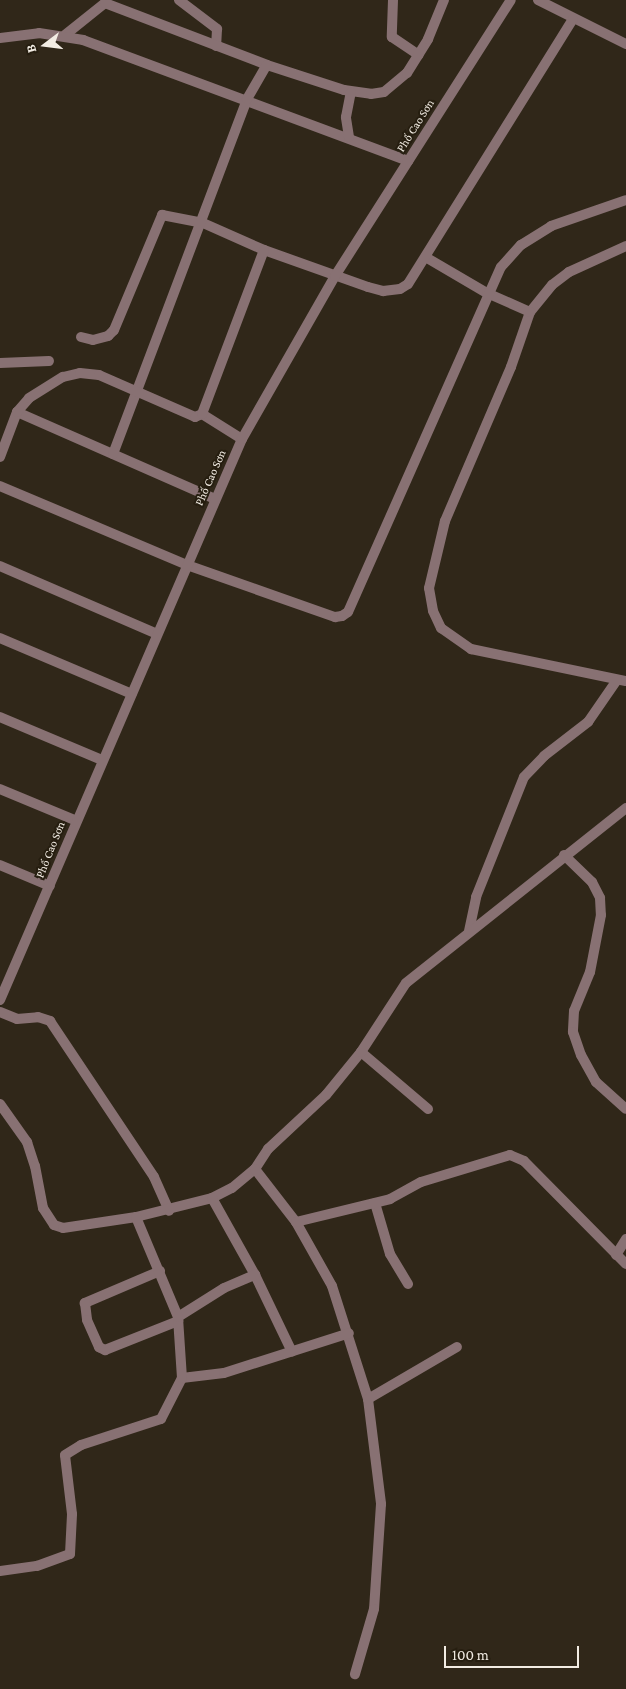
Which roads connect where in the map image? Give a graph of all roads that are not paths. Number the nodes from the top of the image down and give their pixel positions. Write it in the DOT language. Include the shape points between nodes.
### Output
graph roads {
  1 [pos="179,0"];
  2 [pos="393,0"];
  3 [pos="444,0"];
  4 [pos="511,0"];
  5 [pos="538,0"];
  6 [pos="105,2"];
  7 [pos="573,19"];
  8 [pos="65,35"];
  9 [pos="0,38"];
  10 [pos="626,44"];
  11 [pos="216,46"];
  12 [pos="419,55"];
  13 [pos="267,65"];
  14 [pos="351,92"];
  15 [pos="248,99"];
  16 [pos="348,137"];
  17 [pos="408,161"];
  18 [pos="626,200"];
  19 [pos="203,223"];
  20 [pos="626,246"];
  21 [pos="264,250"];
  22 [pos="427,258"];
  23 [pos="335,276"];
  24 [pos="487,293"];
  25 [pos="530,312"];
  26 [pos="81,337"];
  27 [pos="49,361"];
  28 [pos="0,363"];
  29 [pos="138,392"];
  30 [pos="17,412"];
  31 [pos="202,414"];
  32 [pos="242,439"];
  33 [pos="113,454"];
  34 [pos="0,456"];
  35 [pos="0,486"];
  36 [pos="215,499"];
  37 [pos="187,565"];
  38 [pos="0,566"];
  39 [pos="157,634"];
  40 [pos="0,638"];
  41 [pos="622,681"];
  42 [pos="132,694"];
  43 [pos="0,717"];
  44 [pos="102,760"];
  45 [pos="0,789"];
  46 [pos="626,808"];
  47 [pos="77,821"];
  48 [pos="564,855"];
  49 [pos="0,865"];
  50 [pos="50,886"];
  51 [pos="469,931"];
  52 [pos="0,1000"];
  53 [pos="0,1012"];
  54 [pos="361,1052"];
  55 [pos="0,1104"];
  56 [pos="428,1109"];
  57 [pos="626,1109"];
  58 [pos="255,1169"];
  59 [pos="212,1198"];
  60 [pos="375,1203"];
  61 [pos="170,1211"];
  62 [pos="136,1217"];
  63 [pos="296,1222"];
  64 [pos="626,1239"];
  65 [pos="616,1255"];
  66 [pos="626,1264"];
  67 [pos="160,1271"];
  68 [pos="255,1275"];
  69 [pos="408,1284"];
  70 [pos="178,1319"];
  71 [pos="349,1333"];
  72 [pos="457,1347"];
  73 [pos="292,1352"];
  74 [pos="182,1378"];
  75 [pos="368,1399"];
  76 [pos="0,1571"];
  77 [pos="355,1674"];
  1 -- 11 [label="street" via="217,29"];
  2 -- 12 [label="street" via="392,37"];
  3 -- 12 [label="street"];
  4 -- 17 [label="street, Phố Cao Sơn"];
  5 -- 7 [label="street"];
  6 -- 8 [label="street"];
  6 -- 11 [label="street"];
  7 -- 10 [label="street"];
  7 -- 22 [label="street"];
  8 -- 9 [label="street" via="38,33"];
  8 -- 15 [label="street"];
  11 -- 13 [label="street"];
  12 -- 14 [label="street" via="407,73 384,92"];
  13 -- 14 [label="street"];
  13 -- 15 [label="street"];
  14 -- 16 [label="street" via="346,117"];
  15 -- 16 [label="street"];
  15 -- 19 [label="street"];
  16 -- 17 [label="street"];
  17 -- 23 [label="street, Phố Cao Sơn"];
  18 -- 24 [label="street" via="551,226 535,235 501,267"];
  19 -- 21 [label="street"];
  19 -- 26 [label="street" via="162,215 114,330 108,336 93,340"];
  19 -- 29 [label="street"];
  20 -- 25 [label="street" via="569,272 552,285"];
  21 -- 23 [label="street"];
  21 -- 31 [label="street"];
  22 -- 23 [label="street" via="408,284 400,289 383,291"];
  22 -- 24 [label="street"];
  23 -- 32 [label="street, Phố Cao Sơn"];
  24 -- 25 [label="street"];
  24 -- 37 [label="street" via="348,612 335,617"];
  25 -- 41 [label="street" via="511,367 445,521 429,588 432,610 441,628 471,649"];
  27 -- 28 [label="street"];
  29 -- 30 [label="street" via="99,375 80,373 63,377 41,389"];
  29 -- 31 [label="street" via="195,417"];
  29 -- 33 [label="street"];
  30 -- 33 [label="street"];
  30 -- 34 [label="street"];
  31 -- 32 [label="street"];
  32 -- 36 [label="street, Phố Cao Sơn"];
  33 -- 36 [label="street"];
  35 -- 37 [label="street"];
  36 -- 37 [label="street, Phố Cao Sơn"];
  37 -- 39 [label="street, Phố Cao Sơn"];
  38 -- 39 [label="street"];
  39 -- 42 [label="street, Phố Cao Sơn"];
  40 -- 42 [label="street"];
  41 -- 51 [label="street" via="588,722 544,756 524,777 476,897"];
  42 -- 44 [label="street, Phố Cao Sơn"];
  43 -- 44 [label="street"];
  44 -- 47 [label="street, Phố Cao Sơn"];
  45 -- 47 [label="street"];
  46 -- 48 [label="street"];
  47 -- 50 [label="street, Phố Cao Sơn"];
  48 -- 51 [label="street"];
  48 -- 57 [label="street" via="592,882 600,898 601,915 590,972 574,1011 573,1032 596,1082"];
  49 -- 50 [label="street"];
  50 -- 52 [label="street, Phố Cao Sơn"];
  51 -- 54 [label="street" via="406,983"];
  53 -- 61 [label="street" via="17,1019 38,1016 50,1021 154,1177"];
  54 -- 56 [label="street"];
  54 -- 58 [label="street" via="326,1095 268,1149"];
  55 -- 62 [label="street" via="26,1142 35,1166 43,1208 54,1225 63,1228"];
  58 -- 59 [label="street" via="232,1188"];
  58 -- 63 [label="street"];
  59 -- 61 [label="street"];
  59 -- 68 [label="street"];
  60 -- 63 [label="street"];
  60 -- 65 [label="street" via="399,1196 421,1182 510,1155 517,1156"];
  60 -- 69 [label="street" via="390,1254"];
  61 -- 62 [label="street"];
  62 -- 67 [label="street"];
  63 -- 71 [label="street" via="332,1286"];
  64 -- 65 [label="street"];
  65 -- 66 [label="street"];
  67 -- 70 [label="street"];
  67 -- 70 [label="street" via="85,1302 87,1320 99,1347 105,1350"];
  68 -- 70 [label="street"];
  68 -- 73 [label="street"];
  70 -- 74 [label="street"];
  71 -- 73 [label="street"];
  71 -- 75 [label="street"];
  72 -- 75 [label="street"];
  73 -- 74 [label="street" via="224,1373"];
  74 -- 76 [label="street" via="161,1419 81,1445 65,1455 72,1514 70,1554 37,1566"];
  75 -- 77 [label="street" via="381,1504 374,1609"];
}
